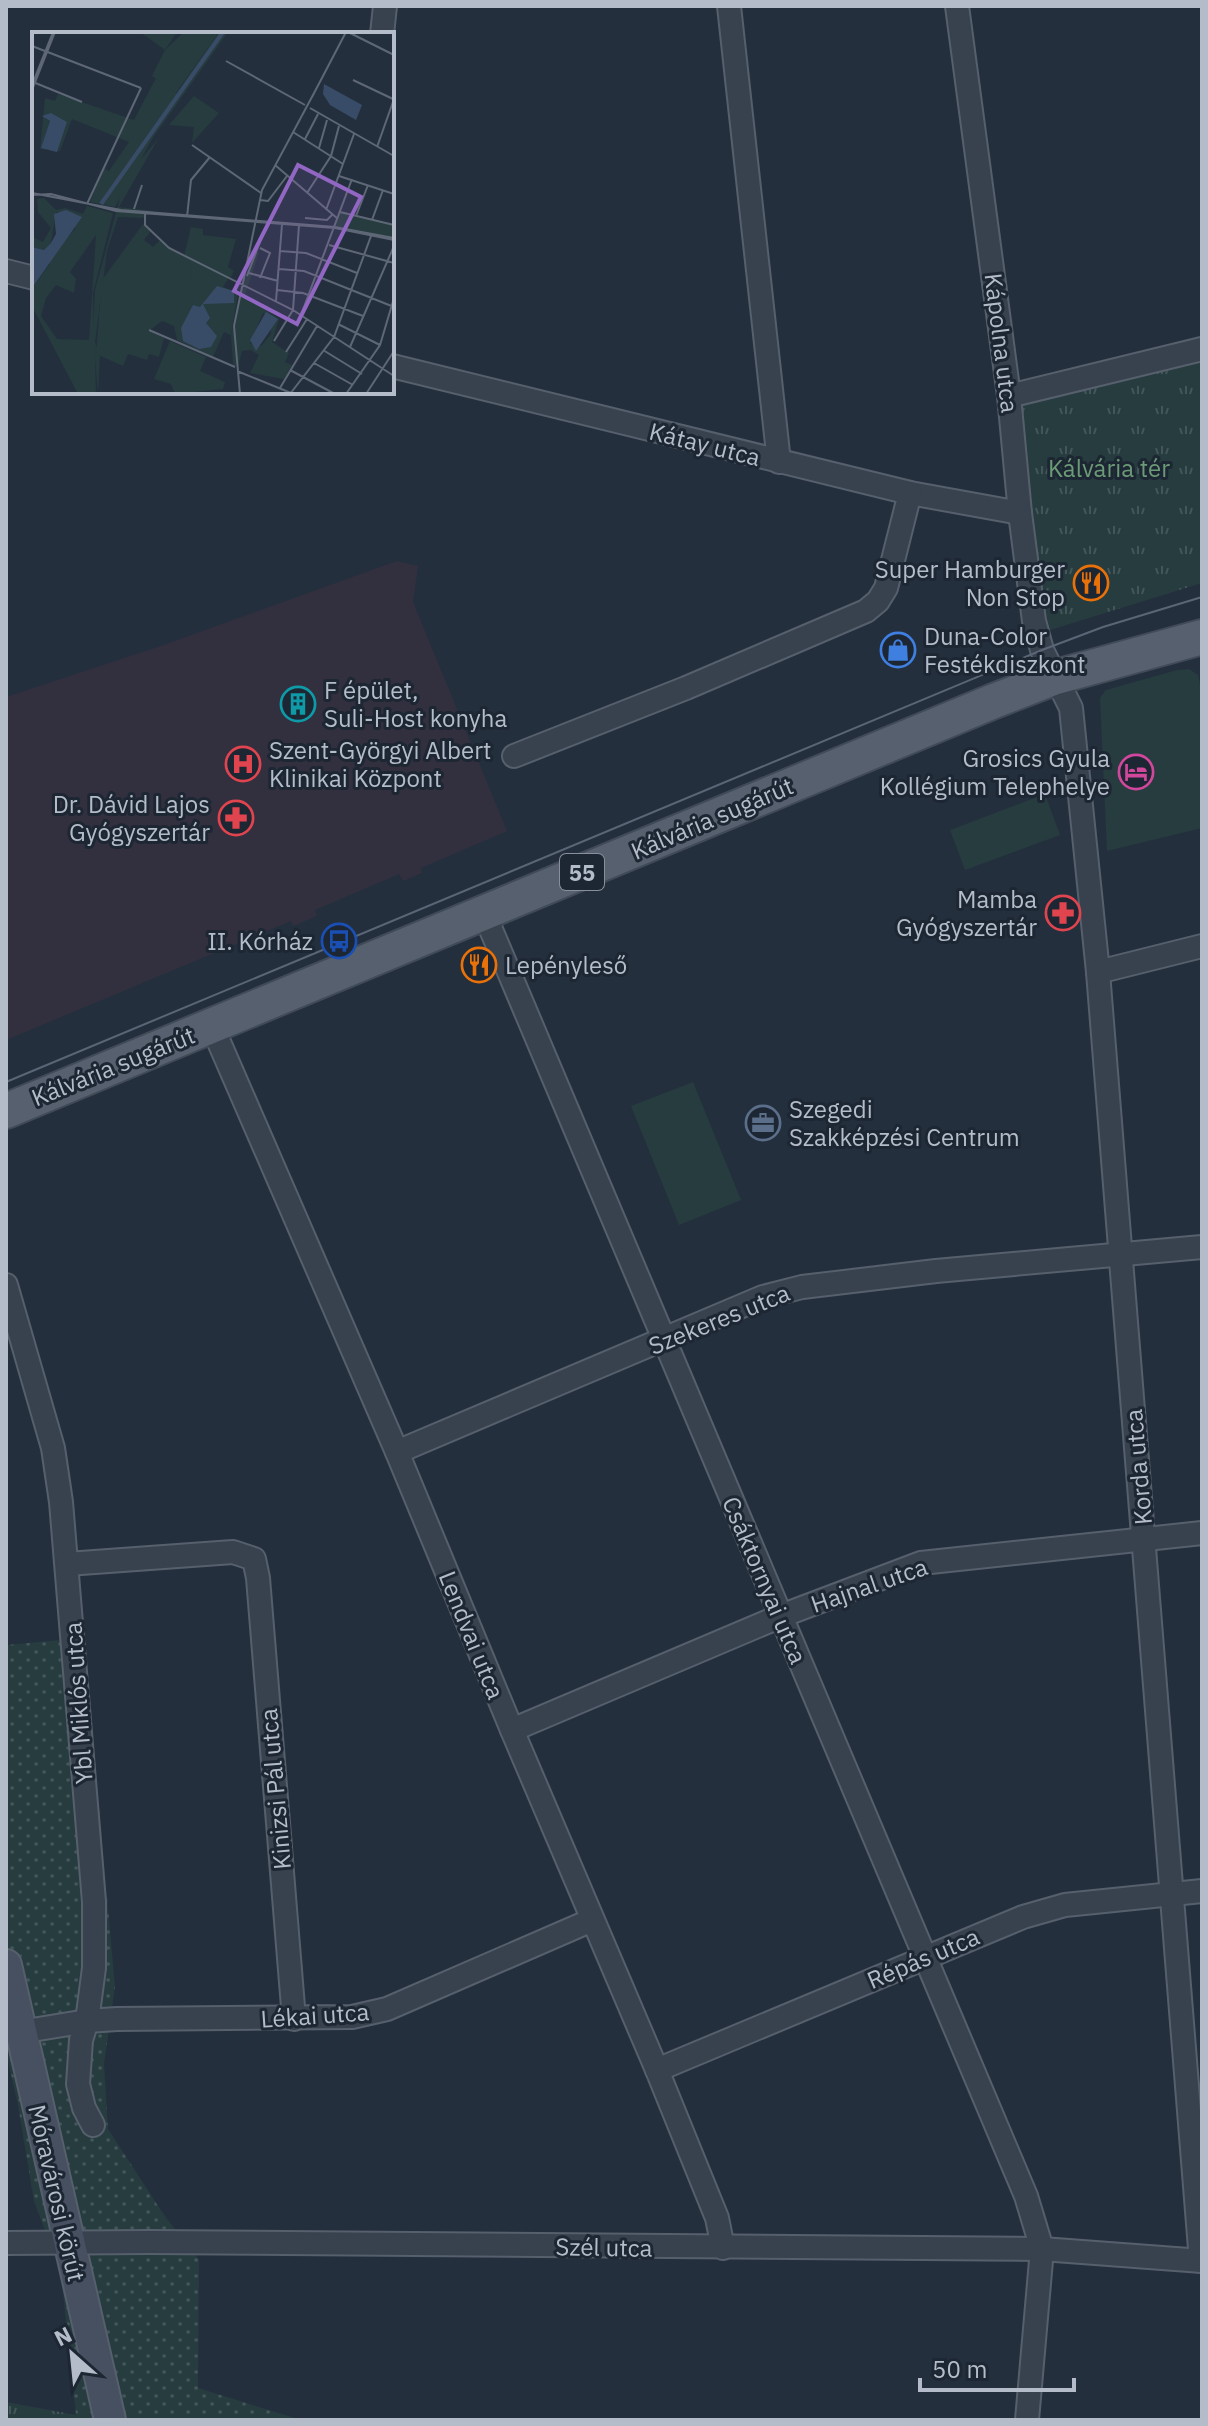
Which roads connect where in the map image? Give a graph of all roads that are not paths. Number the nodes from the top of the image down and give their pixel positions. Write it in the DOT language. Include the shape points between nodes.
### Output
graph roads {
  1 [pos="385,6"];
  2 [pos="729,6"];
  3 [pos="957,6"];
  4 [pos="382,32"];
  5 [pos="6,271"];
  6 [pos="32,278"];
  7 [pos="1202,349"];
  8 [pos="394,366"];
  9 [pos="1009,396"];
  10 [pos="779,462"];
  11 [pos="910,493"];
  12 [pos="1020,513"];
  13 [pos="1202,637"];
  14 [pos="1056,677"];
  15 [pos="514,756"];
  16 [pos="484,913"];
  17 [pos="1202,946"];
  18 [pos="1098,972"];
  19 [pos="212,1026"];
  20 [pos="6,1111"];
  21 [pos="1202,1247"];
  22 [pos="1119,1255"];
  23 [pos="6,1285"];
  24 [pos="663,1341"];
  25 [pos="397,1452"];
  26 [pos="1202,1533"];
  27 [pos="1144,1538"];
  28 [pos="67,1564"];
  29 [pos="781,1616"];
  30 [pos="512,1730"];
  31 [pos="1202,1891"];
  32 [pos="1172,1894"];
  33 [pos="592,1920"];
  34 [pos="924,1957"];
  35 [pos="6,1965"];
  36 [pos="294,2019"];
  37 [pos="87,2021"];
  38 [pos="20,2032"];
  39 [pos="657,2070"];
  40 [pos="93,2125"];
  41 [pos="6,2243"];
  42 [pos="68,2243"];
  43 [pos="723,2248"];
  44 [pos="1042,2249"];
  45 [pos="1202,2261"];
  46 [pos="110,2420"];
  47 [pos="1027,2420"];
  1 -- 4 [label="street"];
  2 -- 10 [label="street"];
  3 -- 9 [label="street, Kápolna utca"];
  5 -- 6 [label="street"];
  7 -- 9 [label="street"];
  8 -- 10 [label="street, Kátay utca"];
  9 -- 12 [label="street, Kápolna utca"];
  10 -- 11 [label="street, Kátay utca"];
  11 -- 12 [label="street, Kátay utca"];
  11 -- 15 [label="street" via="886,588 866,611"];
  12 -- 14 [label="street, Kápolna utca" via="1034,621"];
  13 -- 14 [label="main road, Kálvária sugárút / 55"];
  14 -- 16 [label="main road, Kálvária sugárút / 55"];
  14 -- 18 [label="street, Korda utca" via="1071,708"];
  16 -- 19 [label="main road, Kálvária sugárút / 55"];
  16 -- 24 [label="street, Csáktornyai utca"];
  17 -- 18 [label="street"];
  18 -- 22 [label="street, Korda utca"];
  19 -- 20 [label="main road, Kálvária sugárút / 55"];
  19 -- 25 [label="street, Lendvai utca"];
  21 -- 22 [label="street, Szekeres utca"];
  22 -- 24 [label="street, Szekeres utca" via="802,1287 763,1297"];
  22 -- 27 [label="street, Korda utca"];
  23 -- 28 [label="street, Ybl Miklós utca" via="53,1448"];
  24 -- 25 [label="street, Szekeres utca"];
  24 -- 29 [label="street, Csáktornyai utca"];
  25 -- 30 [label="street, Lendvai utca"];
  26 -- 27 [label="street, Hajnal utca"];
  27 -- 29 [label="street, Hajnal utca" via="921,1563"];
  27 -- 32 [label="street, Korda utca"];
  28 -- 36 [label="street, Kinizsi Pál utca" via="233,1552 254,1559"];
  28 -- 37 [label="street, Ybl Miklós utca" via="94,1902"];
  29 -- 30 [label="street, Hajnal utca"];
  29 -- 34 [label="street, Csáktornyai utca"];
  30 -- 33 [label="street, Lendvai utca"];
  31 -- 32 [label="street, Répás utca"];
  32 -- 34 [label="street, Répás utca" via="1065,1905"];
  32 -- 45 [label="street, Korda utca"];
  33 -- 36 [label="street, Lékai utca" via="387,2009 352,2017"];
  33 -- 39 [label="street, Lendvai utca"];
  34 -- 39 [label="street, Répás utca"];
  34 -- 44 [label="street, Csáktornyai utca" via="1026,2196"];
  35 -- 38 [label="main road, Móravárosi körút"];
  36 -- 37 [label="street, Lékai utca"];
  37 -- 38 [label="street, Lékai utca"];
  37 -- 40 [label="street, Ybl Miklós utca" via="78,2084"];
  38 -- 42 [label="main road, Móravárosi körút"];
  39 -- 43 [label="street, Lendvai utca" via="717,2218"];
  41 -- 42 [label="street, Szél utca"];
  42 -- 43 [label="street, Szél utca"];
  42 -- 46 [label="main road, Móravárosi körút"];
  43 -- 44 [label="street, Szél utca"];
  44 -- 45 [label="street, Szél utca"];
  44 -- 47 [label="street"];
}
